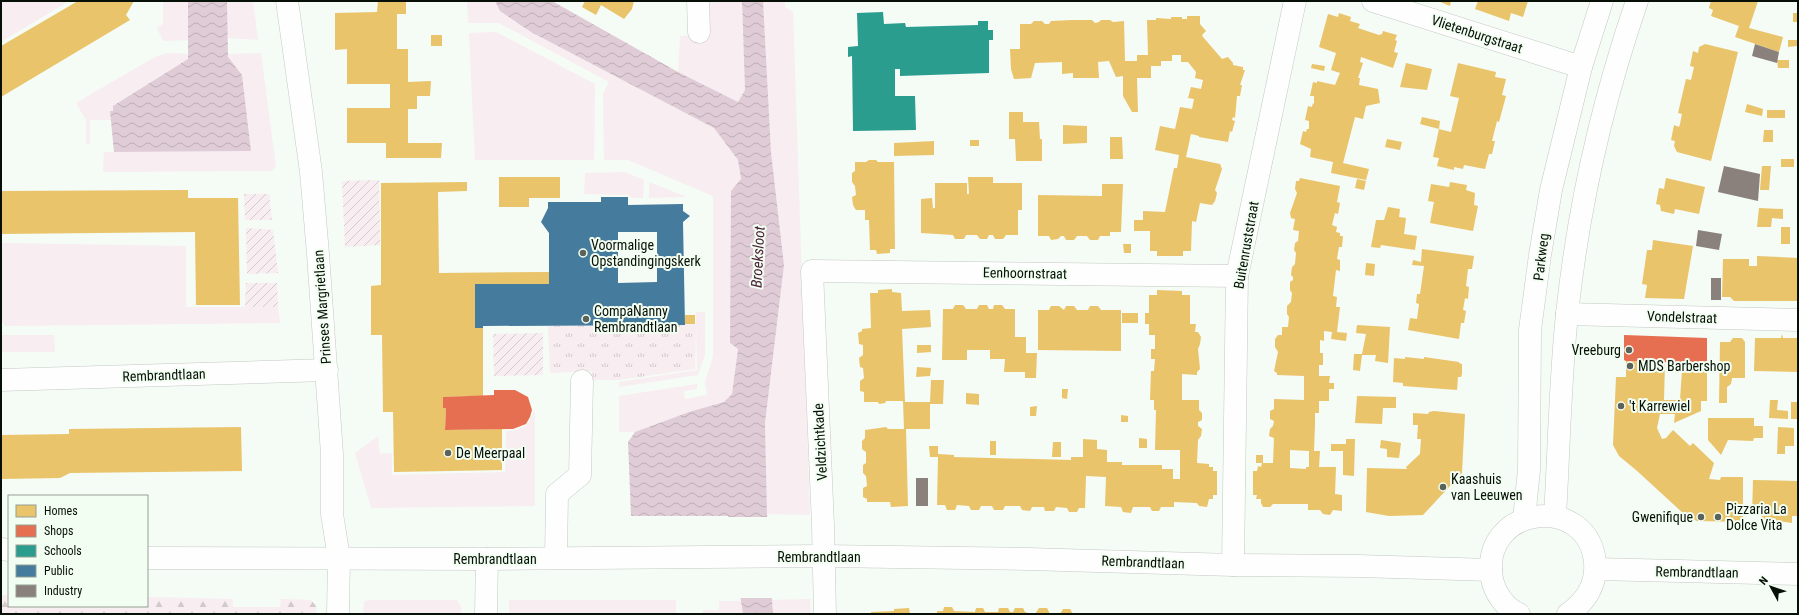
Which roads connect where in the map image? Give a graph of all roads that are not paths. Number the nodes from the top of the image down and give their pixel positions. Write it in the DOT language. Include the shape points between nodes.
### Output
graph roads {
  1 [pos="287,1"];
  2 [pos="698,1"];
  3 [pos="1295,1"];
  4 [pos="1373,1"];
  5 [pos="1602,1"];
  6 [pos="1637,1"];
  7 [pos="699,32"];
  8 [pos="1581,67"];
  9 [pos="812,271"];
  10 [pos="1237,276"];
  11 [pos="1567,314"];
  12 [pos="1798,320"];
  13 [pos="327,370"];
  14 [pos="1,380"];
  15 [pos="582,381"];
  16 [pos="1555,516"];
  17 [pos="1524,519"];
  18 [pos="824,556"];
  19 [pos="148,558"];
  20 [pos="339,558"];
  21 [pos="556,558"];
  22 [pos="487,559"];
  23 [pos="1233,565"];
  24 [pos="1596,569"];
  25 [pos="1490,570"];
  26 [pos="1798,574"];
  27 [pos="338,614"];
  28 [pos="486,614"];
  29 [pos="825,614"];
  30 [pos="1519,614"];
  31 [pos="1568,614"];
  1 -- 13 [label="street, Prinses Margrietlaan" via="311,172"];
  2 -- 7 [label="street"];
  3 -- 10 [label="street, Buitenruststraat"];
  4 -- 8 [label="street, Vlietenburgstraat"];
  5 -- 8 [label="street, Parkweg"];
  6 -- 11 [label="street" via="1613,78 1586,186"];
  8 -- 17 [label="street, Parkweg" via="1551,190 1530,330 1529,470"];
  9 -- 10 [label="street, Eenhoornstraat"];
  9 -- 18 [label="street, Veldzichtkade"];
  10 -- 23 [label="street, Buitenruststraat"];
  11 -- 12 [label="street, Vondelstraat"];
  11 -- 16 [label="street"];
  13 -- 14 [label="street, Rembrandtlaan"];
  13 -- 20 [label="street, Prinses Margrietlaan" via="332,454 332,514"];
  15 -- 21 [label="street" via="580,475 557,494"];
  16 -- 17 [label="street" via="1539,515"];
  16 -- 24 [label="street" via="1566,520 1585,536 1595,558"];
  17 -- 25 [label="street" via="1514,524 1499,539"];
  18 -- 21 [label="street, Rembrandtlaan"];
  18 -- 23 [label="street, Rembrandtlaan"];
  18 -- 29 [label="street, Veldzichtkade"];
  19 -- 20 [label="street, Rembrandtlaan"];
  20 -- 22 [label="street, Rembrandtlaan"];
  20 -- 27 [label="street, Prinses Margrietlaan"];
  21 -- 22 [label="street, Rembrandtlaan"];
  22 -- 28 [label="street"];
  23 -- 25 [label="street, Rembrandtlaan"];
  24 -- 26 [label="street, Rembrandtlaan"];
  24 -- 31 [label="street" via="1590,591"];
  25 -- 30 [label="street" via="1498,595 1506,605"];
}
